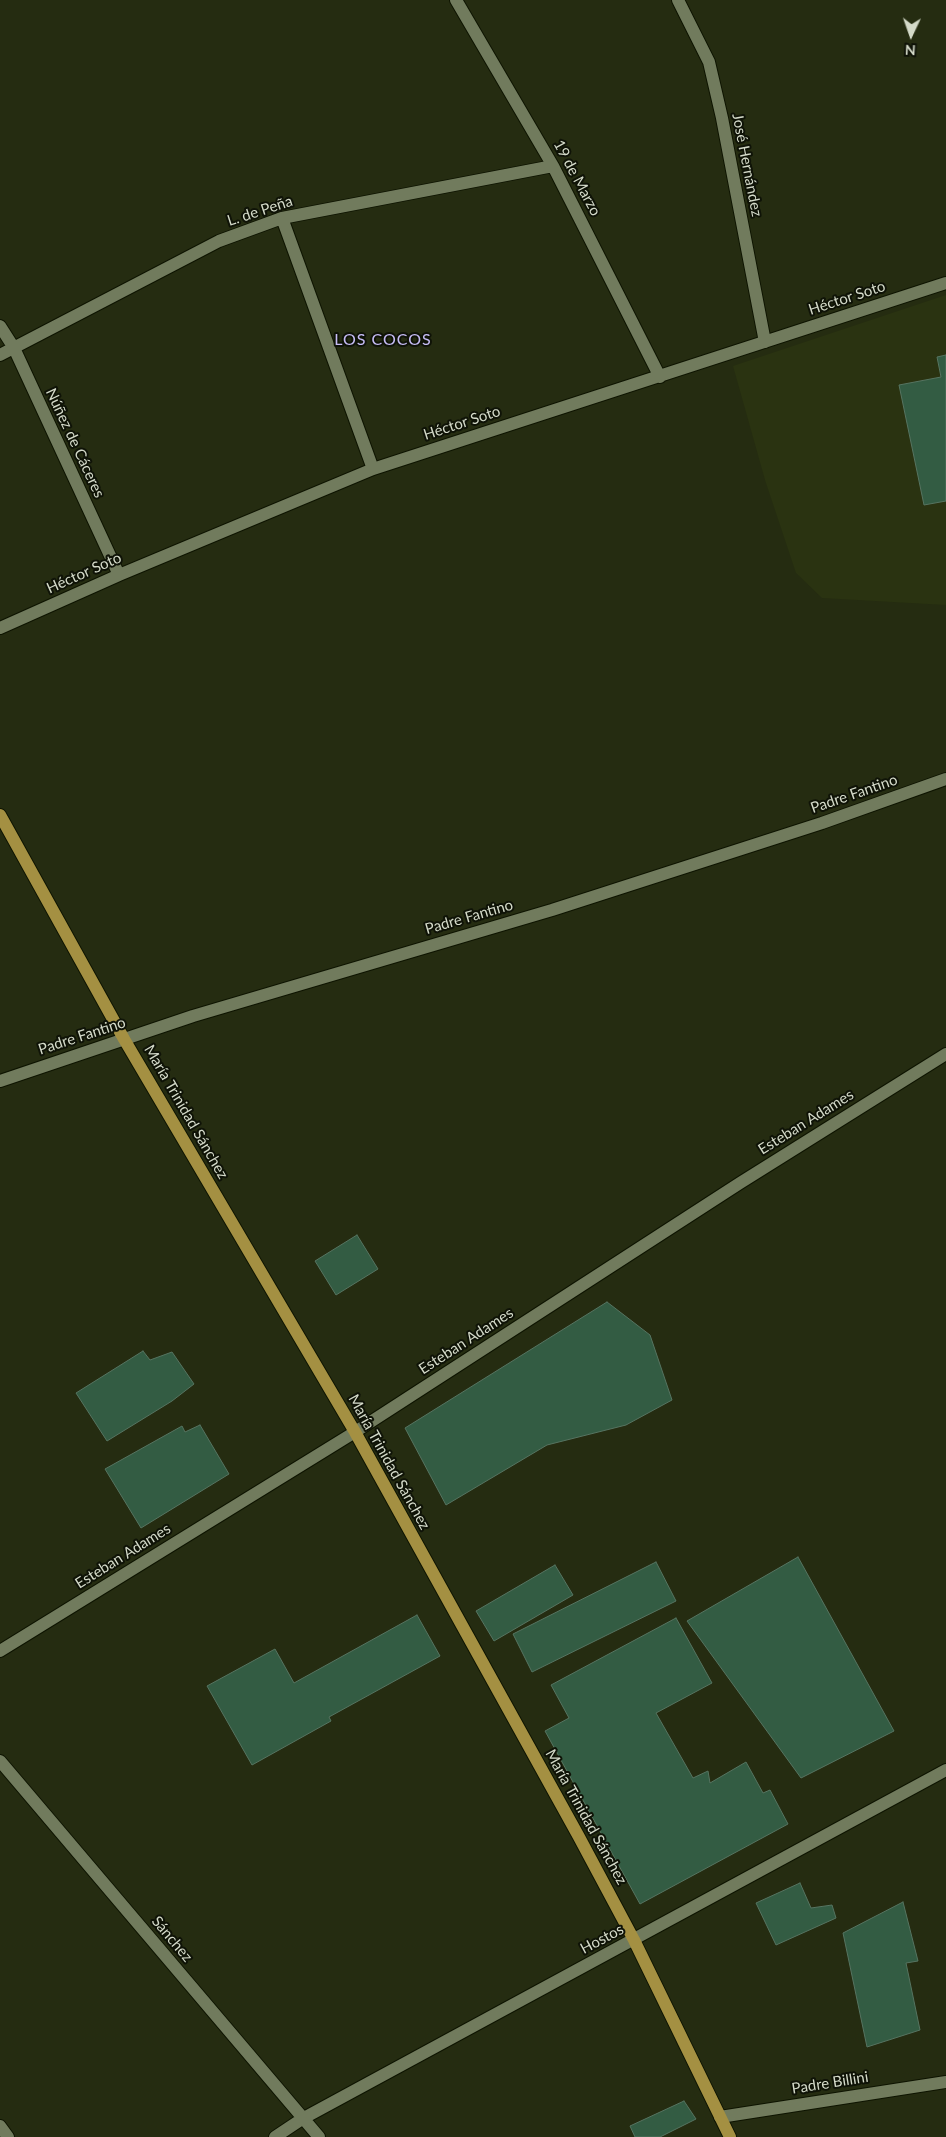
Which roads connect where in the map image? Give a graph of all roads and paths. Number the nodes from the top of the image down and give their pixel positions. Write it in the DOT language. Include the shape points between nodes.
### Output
graph roads {
  1 [pos="456,0"];
  2 [pos="678,0"];
  3 [pos="553,166"];
  4 [pos="282,218"];
  5 [pos="946,283"];
  6 [pos="0,326"];
  7 [pos="765,342"];
  8 [pos="14,348"];
  9 [pos="0,355"];
  10 [pos="660,377"];
  11 [pos="373,469"];
  12 [pos="119,575"];
  13 [pos="0,628"];
  14 [pos="946,780"];
  15 [pos="0,814"];
  16 [pos="124,1039"];
  17 [pos="946,1054"];
  18 [pos="0,1081"];
  19 [pos="355,1432"];
  20 [pos="0,1651"];
  21 [pos="0,1761"];
  22 [pos="946,1770"];
  23 [pos="634,1940"];
  24 [pos="946,2082"];
  25 [pos="720,2117"];
  26 [pos="302,2119"];
  27 [pos="0,2126"];
  28 [pos="8,2137"];
  29 [pos="275,2137"];
  30 [pos="319,2137"];
  31 [pos="730,2137"];
  1 -- 3 [label="street, 19 de Marzo"];
  2 -- 7 [label="street, José Hernández" via="709,62"];
  3 -- 4 [label="street, L. de Peña"];
  3 -- 10 [label="street, 19 de Marzo"];
  4 -- 8 [label="street, L. de Peña" via="219,241"];
  4 -- 11 [label="street"];
  5 -- 7 [label="street, Héctor Soto"];
  6 -- 8 [label="street, Núñez de Cáceres"];
  7 -- 10 [label="street, Héctor Soto"];
  8 -- 9 [label="street, L. de Peña"];
  8 -- 12 [label="street, Núñez de Cáceres"];
  10 -- 11 [label="street, Héctor Soto"];
  11 -- 12 [label="street, Héctor Soto"];
  12 -- 13 [label="street, Héctor Soto"];
  14 -- 16 [label="street, Padre Fantino" via="552,910"];
  15 -- 16 [label="main road, María Trinidad Sánchez"];
  16 -- 18 [label="street, Padre Fantino"];
  16 -- 19 [label="main road, María Trinidad Sánchez"];
  17 -- 19 [label="street, Esteban Adames" via="740,1182"];
  19 -- 20 [label="street, Esteban Adames"];
  19 -- 23 [label="main road, María Trinidad Sánchez"];
  21 -- 26 [label="street, Sánchez"];
  22 -- 23 [label="street, Hostos"];
  23 -- 25 [label="main road, María Trinidad Sánchez"];
  23 -- 26 [label="street, Hostos"];
  24 -- 25 [label="street, Padre Billini"];
  25 -- 31 [label="main road, María Trinidad Sánchez"];
  26 -- 29 [label="street, Hostos"];
  26 -- 30 [label="street, Sánchez"];
  27 -- 28 [label="street"];
}
